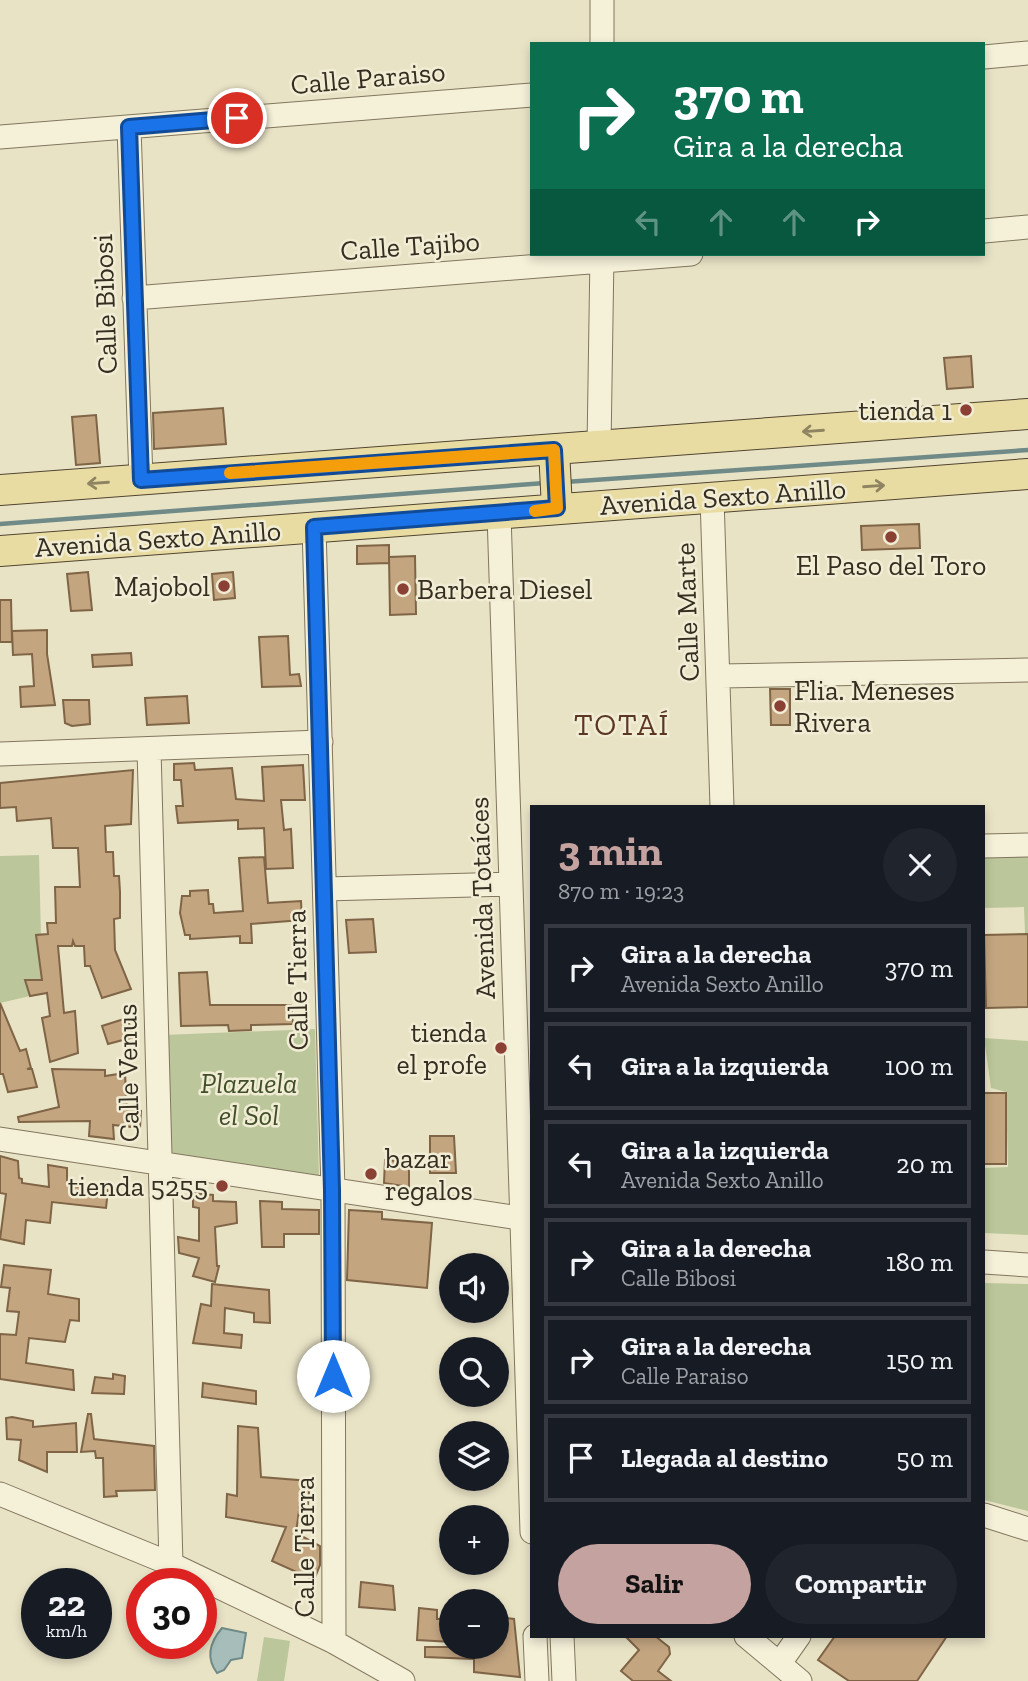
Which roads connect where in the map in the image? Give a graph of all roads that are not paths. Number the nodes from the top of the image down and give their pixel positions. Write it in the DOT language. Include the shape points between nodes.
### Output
graph roads {
  1 [pos="602,0"];
  2 [pos="603,42"];
  3 [pos="1028,53"];
  4 [pos="985,57"];
  5 [pos="530,95"];
  6 [pos="129,127"];
  7 [pos="0,137"];
  8 [pos="1028,227"];
  9 [pos="985,231"];
  10 [pos="632,256"];
  11 [pos="602,257"];
  12 [pos="134,298"];
  13 [pos="1028,414"];
  14 [pos="598,447"];
  15 [pos="1028,474"];
  16 [pos="141,480"];
  17 [pos="555,481"];
  18 [pos="0,490"];
  19 [pos="712,498"];
  20 [pos="499,514"];
  21 [pos="314,527"];
  22 [pos="0,551"];
  23 [pos="1028,670"];
  24 [pos="720,676"];
  25 [pos="321,742"];
  26 [pos="149,749"];
  27 [pos="0,754"];
  28 [pos="722,805"];
  29 [pos="1028,845"];
  30 [pos="985,846"];
  31 [pos="511,884"];
  32 [pos="325,889"];
  33 [pos="522,933"];
  34 [pos="0,1139"];
  35 [pos="160,1164"];
  36 [pos="332,1190"];
  37 [pos="528,1220"];
  38 [pos="985,1262"];
  39 [pos="1028,1265"];
  40 [pos="530,1376"];
  41 [pos="0,1494"];
  42 [pos="985,1515"];
  43 [pos="1028,1529"];
  44 [pos="171,1564"];
  45 [pos="535,1638"];
  46 [pos="562,1638"];
  47 [pos="749,1638"];
  48 [pos="798,1638"];
  49 [pos="334,1642"];
  50 [pos="780,1663"];
  51 [pos="403,1681"];
  52 [pos="537,1681"];
  53 [pos="564,1681"];
  54 [pos="800,1681"];
  1 -- 2 [label="street"];
  3 -- 4 [label="street"];
  5 -- 6 [label="street, Calle Paraiso"];
  6 -- 7 [label="street, Calle Paraiso"];
  6 -- 12 [label="street, Calle Bibosi"];
  8 -- 9 [label="street"];
  10 -- 11 [label="street, Calle Tajibo"];
  11 -- 12 [label="street, Calle Tajibo"];
  11 -- 14 [label="street"];
  12 -- 16 [label="street, Calle Bibosi"];
  13 -- 14 [label="main road, Avenida Sexto Anillo, one-way"];
  14 -- 17 [label="main road, Avenida Sexto Anillo"];
  19 -- 15 [label="main road, Avenida Sexto Anillo, one-way"];
  16 -- 17 [label="main road, Avenida Sexto Anillo"];
  16 -- 18 [label="main road, Avenida Sexto Anillo, one-way"];
  17 -- 19 [label="main road, Avenida Sexto Anillo"];
  17 -- 20 [label="main road, Avenida Sexto Anillo"];
  19 -- 24 [label="street, Calle Marte"];
  20 -- 21 [label="main road, Avenida Sexto Anillo"];
  20 -- 31 [label="street, Avenida Totaíces"];
  21 -- 22 [label="main road, Avenida Sexto Anillo"];
  21 -- 25 [label="street, Calle Tierra"];
  23 -- 24 [label="street"];
  24 -- 28 [label="street, Calle Marte"];
  25 -- 26 [label="street"];
  25 -- 32 [label="street, Calle Tierra"];
  26 -- 27 [label="street"];
  26 -- 35 [label="street, Calle Venus"];
  29 -- 30 [label="street"];
  31 -- 32 [label="street"];
  31 -- 33 [label="street, Avenida Totaíces"];
  32 -- 36 [label="street, Calle Tierra"];
  33 -- 37 [label="street, Avenida Totaíces"];
  34 -- 35 [label="street"];
  35 -- 36 [label="street"];
  35 -- 44 [label="street, Calle Venus"];
  36 -- 37 [label="street"];
  36 -- 49 [label="street, Calle Tierra"];
  37 -- 40 [label="street, Avenida Totaíces"];
  38 -- 39 [label="street"];
  41 -- 44 [label="street"];
  42 -- 43 [label="street"];
  44 -- 49 [label="street"];
  45 -- 52 [label="street"];
  46 -- 53 [label="street"];
  47 -- 50 [label="street"];
  48 -- 50 [label="street"];
  49 -- 51 [label="street"];
  50 -- 54 [label="street"];
}
